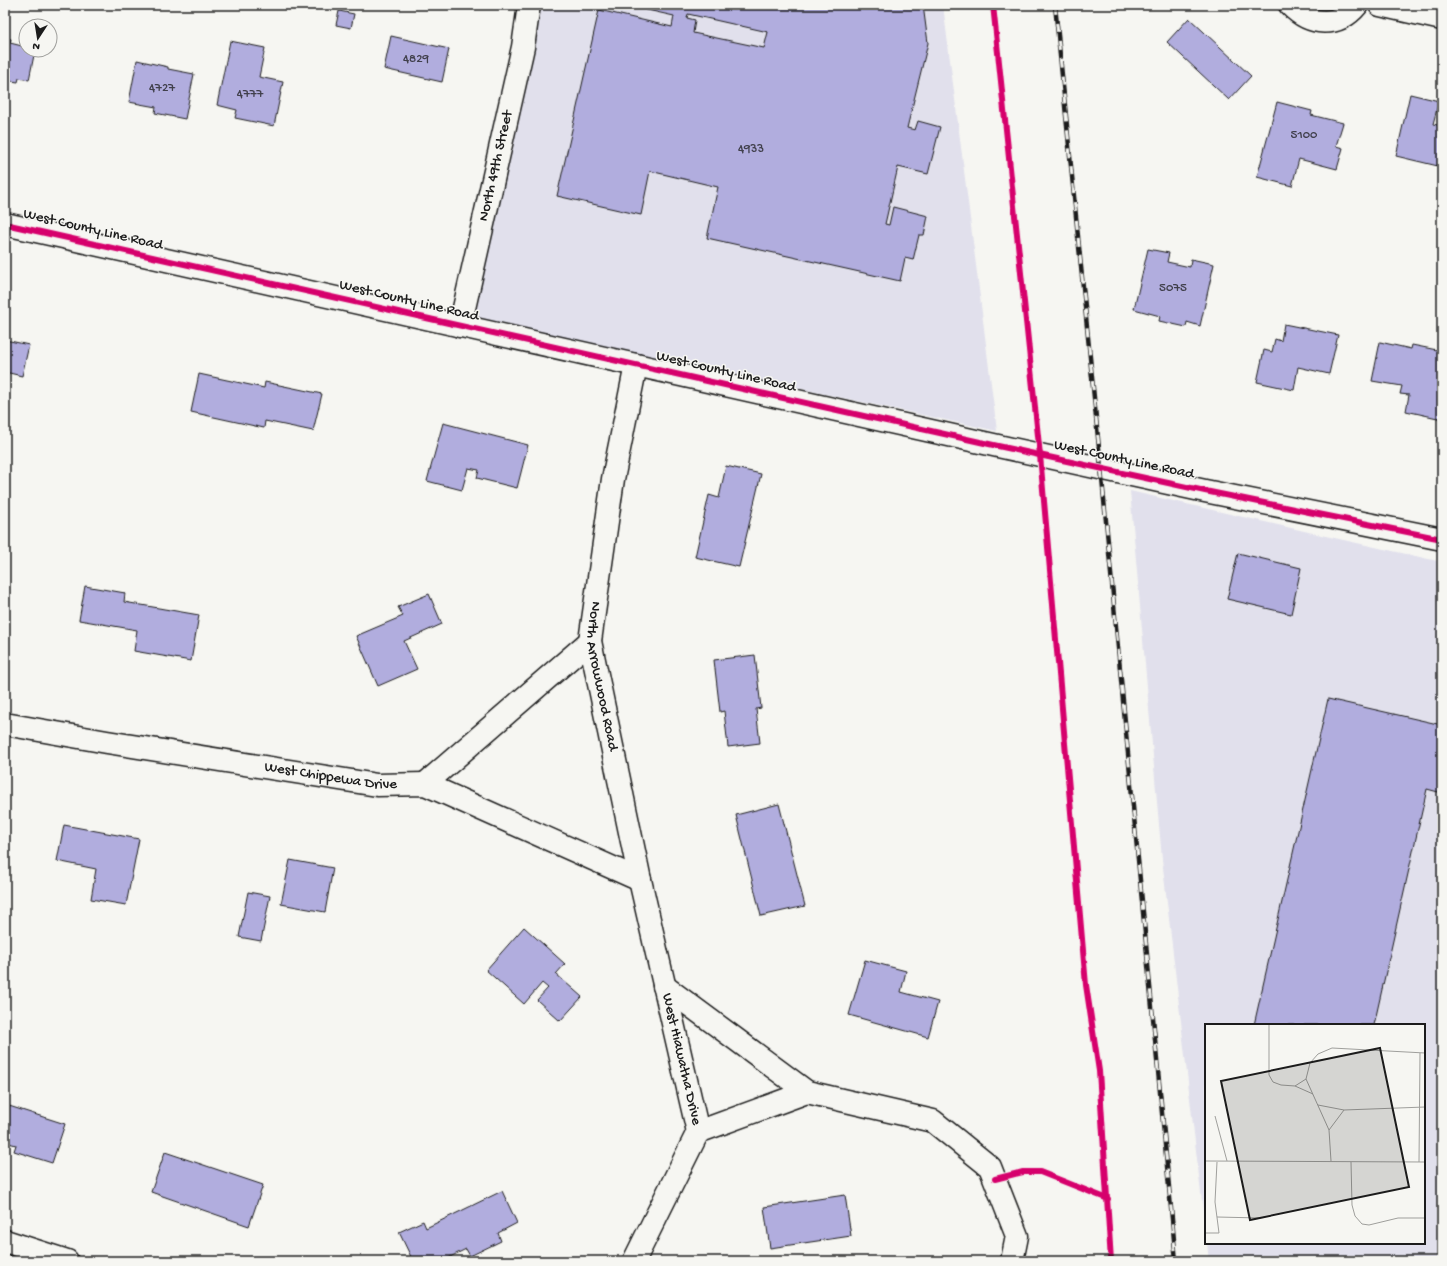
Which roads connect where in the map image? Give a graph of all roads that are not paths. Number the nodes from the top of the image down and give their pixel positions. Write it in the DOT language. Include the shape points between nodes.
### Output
graph roads {
  1 [pos="529,5"];
  2 [pos="1290,5"];
  3 [pos="1357,5"];
  4 [pos="1380,5"];
  5 [pos="1442,19"];
  6 [pos="5,224"];
  7 [pos="460,326"];
  8 [pos="636,365"];
  9 [pos="1442,539"];
  10 [pos="590,641"];
  11 [pos="5,724"];
  12 [pos="425,784"];
  13 [pos="640,880"];
  14 [pos="664,986"];
  15 [pos="807,1092"];
  16 [pos="698,1132"];
  17 [pos="5,1241"];
  18 [pos="67,1261"];
  19 [pos="634,1261"];
  20 [pos="1012,1261"];
  1 -- 7 [label="street, North 49th Street" via="523,48"];
  2 -- 3 [label="street" via="1298,14 1311,20 1325,22 1339,19 1352,12"];
  4 -- 5 [label="street"];
  6 -- 7 [label="street, West County Line Road"];
  7 -- 8 [label="street, West County Line Road"];
  8 -- 9 [label="street, West County Line Road" via="1205,491"];
  8 -- 10 [label="street, North Arrowwood Road" via="613,478"];
  10 -- 12 [label="street"];
  10 -- 13 [label="street, North Arrowwood Road"];
  11 -- 12 [label="street, West Chippewa Drive" via="377,785"];
  12 -- 13 [label="street, West Chippewa Drive"];
  13 -- 14 [label="street, North Arrowwood Road"];
  14 -- 15 [label="street"];
  14 -- 16 [label="street, West Hiawatha Drive"];
  15 -- 16 [label="street, West Hiawatha Drive"];
  15 -- 20 [label="street" via="933,1121 990,1166 1017,1236"];
  16 -- 19 [label="street, West Hiawatha Drive"];
  17 -- 18 [label="street"];
}
